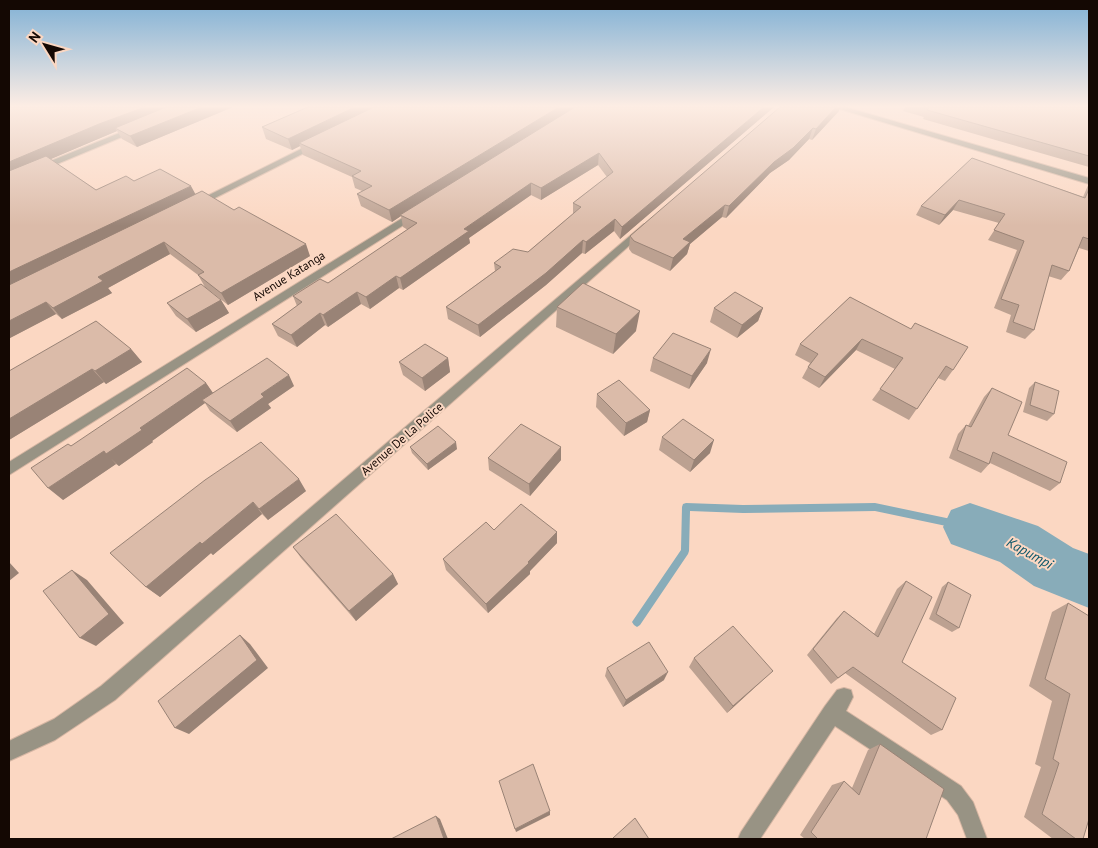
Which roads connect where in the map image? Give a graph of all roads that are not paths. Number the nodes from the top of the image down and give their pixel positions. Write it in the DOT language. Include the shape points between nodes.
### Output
graph roads {
  1 [pos="94,147"];
  2 [pos="312,147"];
  3 [pos="972,147"];
  4 [pos="9,181"];
  5 [pos="1089,181"];
  6 [pos="426,206"];
  7 [pos="186,209"];
  8 [pos="654,219"];
  9 [pos="9,469"];
  10 [pos="9,751"];
  11 [pos="748,839"];
  12 [pos="977,839"];
  1 -- 4 [label="street"];
  2 -- 7 [label="street"];
  3 -- 5 [label="street"];
  6 -- 9 [label="street, Avenue Katanga"];
  8 -- 10 [label="street, Avenue De La Police" via="108,693 39,740"];
  11 -- 12 [label="street" via="838,705 954,793 966,808"];
}
